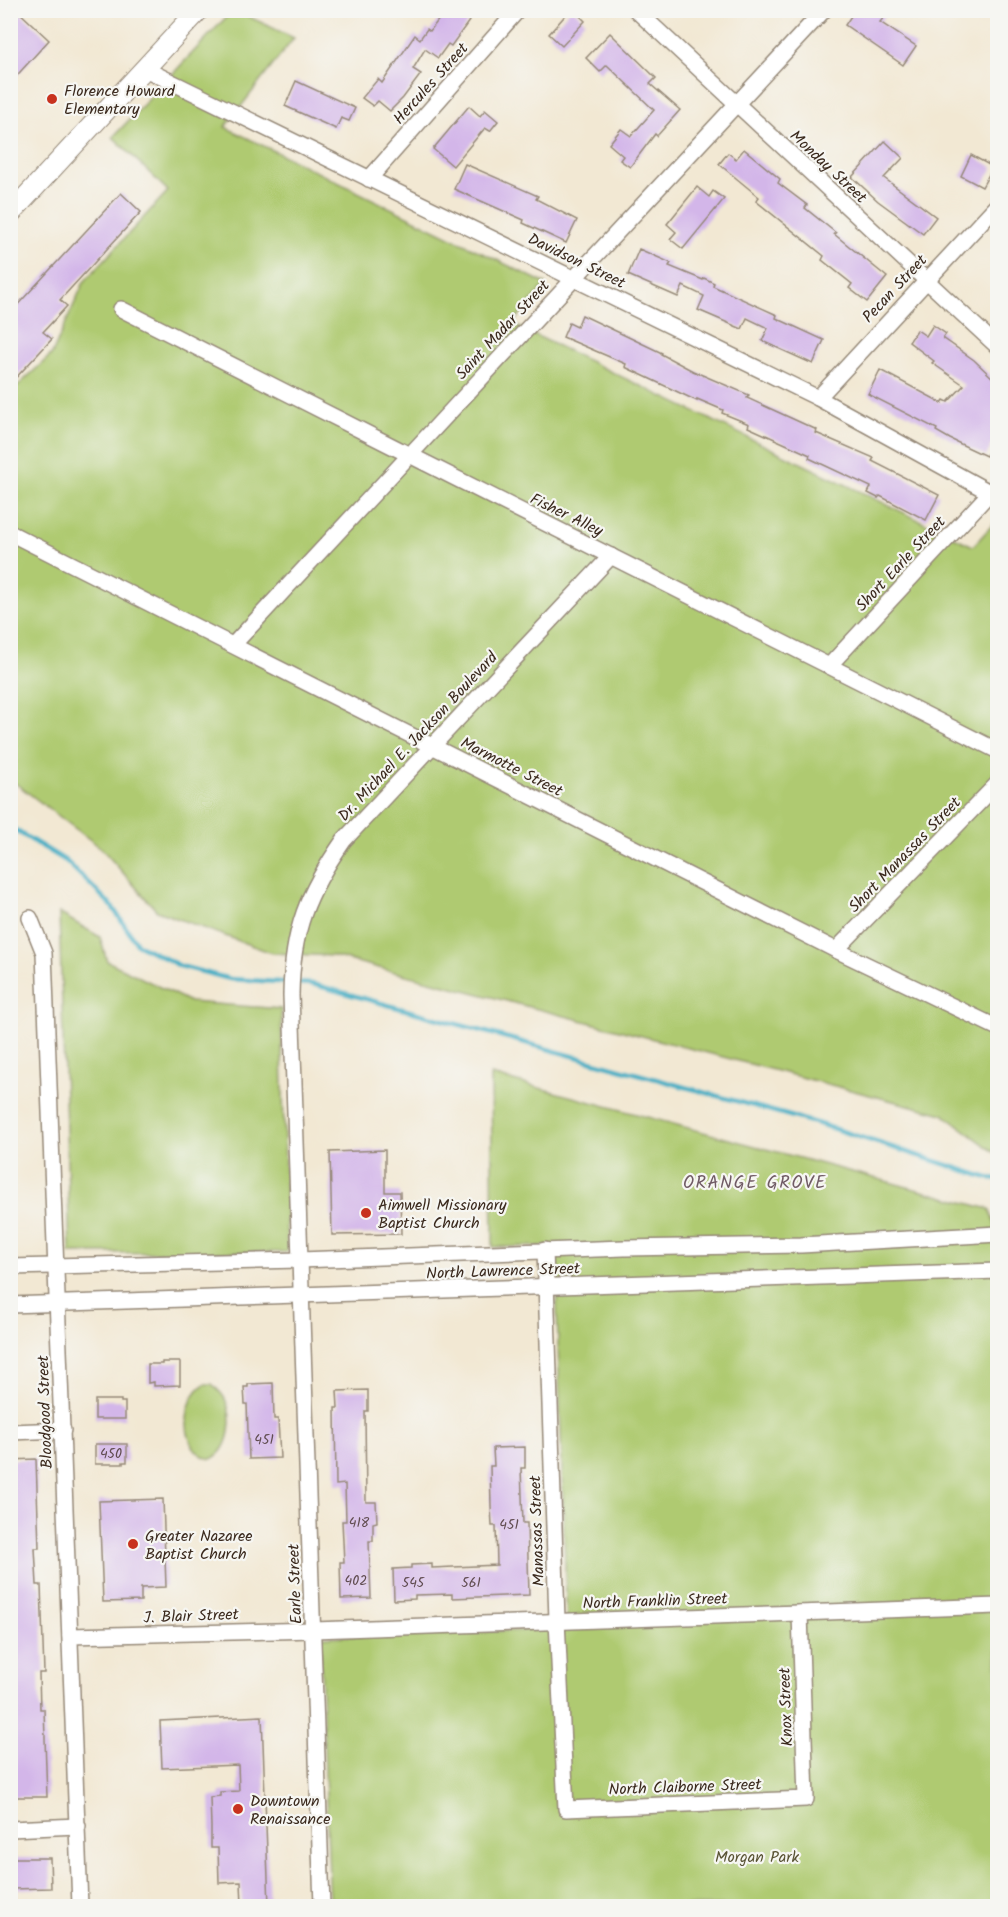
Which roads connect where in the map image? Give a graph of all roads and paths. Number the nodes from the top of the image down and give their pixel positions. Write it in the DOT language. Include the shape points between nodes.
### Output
graph roads {
  1 [pos="198,10"];
  2 [pos="519,10"];
  3 [pos="636,10"];
  4 [pos="824,10"];
  5 [pos="145,69"];
  6 [pos="737,103"];
  7 [pos="369,179"];
  8 [pos="998,204"];
  9 [pos="10,214"];
  10 [pos="573,279"];
  11 [pos="926,281"];
  12 [pos="121,309"];
  13 [pos="998,347"];
  14 [pos="818,398"];
  15 [pos="409,456"];
  16 [pos="993,488"];
  17 [pos="10,533"];
  18 [pos="611,556"];
  19 [pos="232,645"];
  20 [pos="829,666"];
  21 [pos="432,746"];
  22 [pos="998,751"];
  23 [pos="998,783"];
  24 [pos="30,918"];
  25 [pos="836,950"];
  26 [pos="998,1028"];
  27 [pos="998,1234"];
  28 [pos="545,1250"];
  29 [pos="300,1260"];
  30 [pos="56,1266"];
  31 [pos="10,1267"];
  32 [pos="998,1271"];
  33 [pos="546,1286"];
  34 [pos="301,1296"];
  35 [pos="58,1303"];
  36 [pos="10,1305"];
  37 [pos="63,1430"];
  38 [pos="10,1432"];
  39 [pos="998,1606"];
  40 [pos="800,1614"];
  41 [pos="557,1620"];
  42 [pos="314,1630"];
  43 [pos="70,1636"];
  44 [pos="806,1799"];
  45 [pos="566,1809"];
  46 [pos="78,1826"];
  47 [pos="10,1829"];
  48 [pos="81,1906"];
  49 [pos="321,1906"];
  1 -- 5 [label="main road"];
  2 -- 7 [label="street, Hercules Street"];
  3 -- 6 [label="street, Monday Street"];
  4 -- 6 [label="street, Saint Madar Street"];
  5 -- 7 [label="street, Davidson Street"];
  5 -- 9 [label="main road"];
  6 -- 10 [label="street, Saint Madar Street"];
  6 -- 11 [label="street, Monday Street"];
  7 -- 10 [label="street, Davidson Street"];
  8 -- 11 [label="street, Pecan Street"];
  10 -- 14 [label="street, Davidson Street"];
  10 -- 15 [label="street, Saint Madar Street"];
  11 -- 13 [label="street, Monday Street"];
  11 -- 14 [label="street, Pecan Street"];
  12 -- 15 [label="street, Fisher Alley"];
  14 -- 16 [label="street, Davidson Street"];
  15 -- 18 [label="street, Fisher Alley"];
  15 -- 19 [label="street, Saint Madar Street"];
  16 -- 20 [label="street, Short Earle Street"];
  17 -- 19 [label="street, Marmotte Street"];
  18 -- 20 [label="street, Fisher Alley"];
  18 -- 21 [label="street, Dr. Michael E. Jackson Boulevard"];
  19 -- 21 [label="street, Marmotte Street"];
  20 -- 22 [label="street, Fisher Alley"];
  21 -- 25 [label="street, Marmotte Street"];
  21 -- 29 [label="street, Dr. Michael E. Jackson Boulevard" via="344,840 312,891 297,929 291,995"];
  23 -- 25 [label="street, Short Manassas Street"];
  24 -- 30 [label="street, Bloodgood Street" via="44,953"];
  25 -- 26 [label="street, Marmotte Street"];
  27 -- 28 [label="street, North Lawrence Street" via="801,1245"];
  28 -- 29 [label="street, North Lawrence Street"];
  28 -- 33 [label="street, Manassas Street"];
  29 -- 30 [label="street, North Lawrence Street"];
  29 -- 34 [label="street, Earle Street"];
  30 -- 31 [label="street, North Lawrence Street"];
  30 -- 35 [label="street, Bloodgood Street"];
  32 -- 33 [label="street, North Lawrence Street"];
  33 -- 34 [label="street, North Lawrence Street"];
  33 -- 41 [label="street, Manassas Street"];
  34 -- 35 [label="street, North Lawrence Street"];
  34 -- 42 [label="street, Earle Street"];
  35 -- 36 [label="street, North Lawrence Street"];
  35 -- 37 [label="street, Bloodgood Street"];
  37 -- 38 [label="street"];
  37 -- 43 [label="street, Bloodgood Street"];
  39 -- 40 [label="street, North Franklin Street"];
  40 -- 41 [label="street, North Franklin Street"];
  40 -- 44 [label="street, Knox Street"];
  41 -- 42 [label="street, North Franklin Street"];
  41 -- 45 [label="street, Manassas Street"];
  42 -- 43 [label="street, J. Blair Street"];
  42 -- 49 [label="street, Earle Street"];
  43 -- 46 [label="street, Bloodgood Street"];
  44 -- 45 [label="street, North Claiborne Street"];
  46 -- 47 [label="street"];
  46 -- 48 [label="street, Bloodgood Street"];
}
